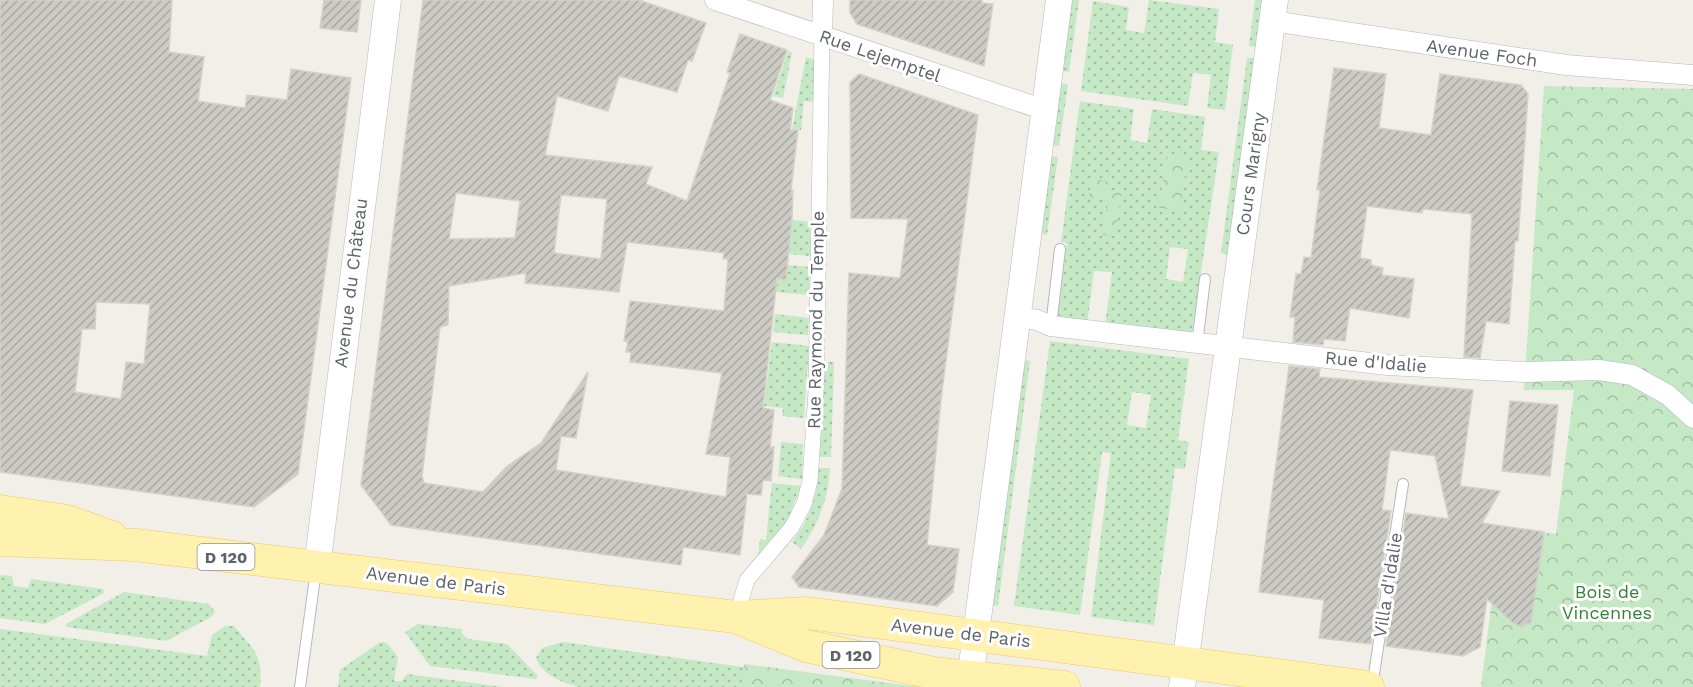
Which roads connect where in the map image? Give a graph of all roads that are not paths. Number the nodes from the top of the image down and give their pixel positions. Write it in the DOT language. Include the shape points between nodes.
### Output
graph roads {
  1 [pos="388,0"];
  2 [pos="715,0"];
  3 [pos="823,0"];
  4 [pos="1059,0"];
  5 [pos="1274,10"];
  6 [pos="822,36"];
  7 [pos="1693,75"];
  8 [pos="1045,110"];
  9 [pos="1060,249"];
  10 [pos="1205,279"];
  11 [pos="1016,317"];
  12 [pos="1052,326"];
  13 [pos="1197,344"];
  14 [pos="1227,347"];
  15 [pos="1693,418"];
  16 [pos="1403,484"];
  17 [pos="0,511"];
  18 [pos="0,540"];
  19 [pos="135,545"];
  20 [pos="317,567"];
  21 [pos="736,617"];
  22 [pos="976,636"];
  23 [pos="1183,675"];
  24 [pos="969,682"];
  25 [pos="1315,684"];
  26 [pos="300,687"];
  27 [pos="1064,687"];
  28 [pos="1370,687"];
  1 -- 20 [label="street, Avenue du Château"];
  2 -- 6 [label="street, Rue Lejemptel"];
  3 -- 6 [label="street, Rue Raymond du Temple"];
  4 -- 8 [label="street"];
  5 -- 7 [label="street, Avenue Foch" via="1566,65"];
  5 -- 14 [label="street, Cours Marigny"];
  6 -- 8 [label="street, Rue Lejemptel"];
  6 -- 21 [label="street, Rue Raymond du Temple" via="816,392 810,481 792,527 747,580"];
  8 -- 11 [label="street"];
  9 -- 12 [label="lane"];
  10 -- 13 [label="lane"];
  11 -- 12 [label="street"];
  11 -- 22 [label="street"];
  12 -- 13 [label="street"];
  13 -- 14 [label="street"];
  14 -- 15 [label="street, Rue d'Idalie" via="1387,365 1525,372 1599,370 1632,375 1668,395"];
  14 -- 23 [label="street, Cours Marigny"];
  16 -- 28 [label="lane, Villa d'Idalie"];
  17 -- 19 [label="main road, Avenue de Paris / D 120" via="67,521"];
  18 -- 19 [label="main road, Avenue de Paris / D 120"];
  19 -- 20 [label="main road, Avenue de Paris / D 120"];
  20 -- 21 [label="main road, Avenue de Paris / D 120"];
  20 -- 26 [label="lane"];
  21 -- 22 [label="main road, Avenue de Paris / D 120" via="807,613"];
  21 -- 24 [label="main road, Avenue de Paris / D 120" via="806,646"];
  22 -- 23 [label="main road, Avenue de Paris / D 120"];
  22 -- 24 [label="street"];
  23 -- 25 [label="main road, D 120"];
  24 -- 27 [label="main road, Avenue de Paris / D 120"];
  25 -- 28 [label="main road, D 120"];
}
